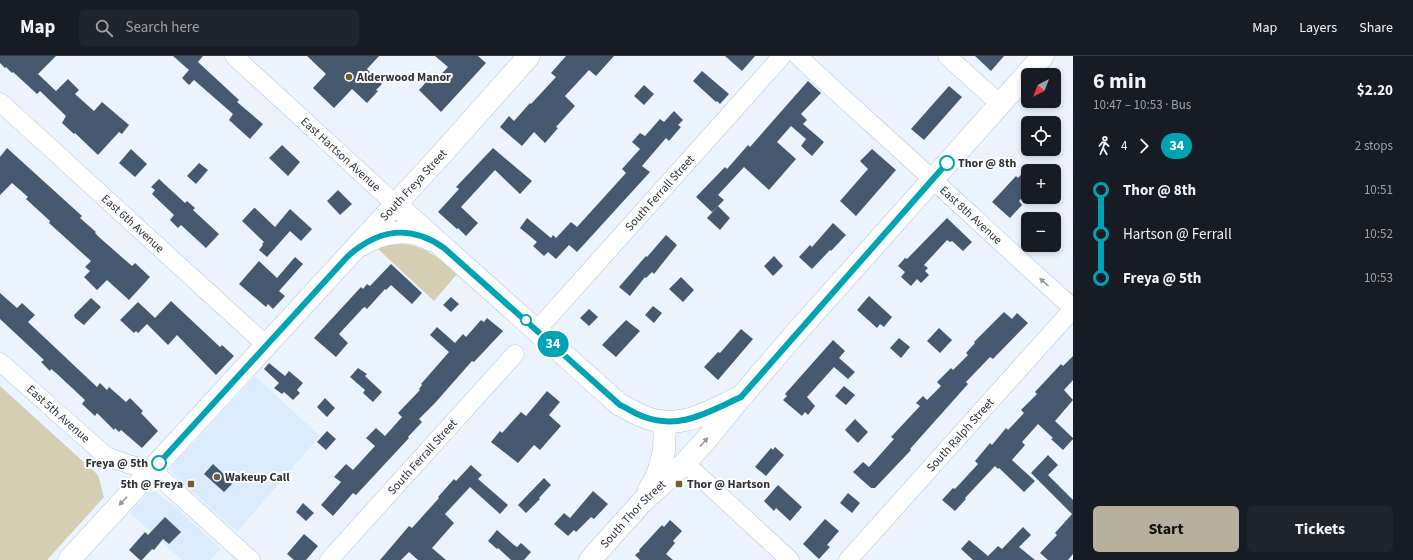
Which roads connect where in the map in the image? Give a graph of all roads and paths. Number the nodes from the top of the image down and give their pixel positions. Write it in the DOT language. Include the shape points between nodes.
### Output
graph roads {
  1 [pos="234,56"];
  2 [pos="529,56"];
  3 [pos="782,56"];
  4 [pos="798,56"];
  5 [pos="947,56"];
  6 [pos="1044,56"];
  7 [pos="0,102"];
  8 [pos="1000,104"];
  9 [pos="933,179"];
  10 [pos="395,204"];
  11 [pos="444,248"];
  12 [pos="348,256"];
  13 [pos="1073,309"];
  14 [pos="537,330"];
  15 [pos="266,345"];
  16 [pos="515,354"];
  17 [pos="0,362"];
  18 [pos="741,397"];
  19 [pos="665,422"];
  20 [pos="685,463"];
  21 [pos="152,470"];
  22 [pos="642,502"];
  23 [pos="70,560"];
  24 [pos="251,560"];
  25 [pos="329,560"];
  26 [pos="590,560"];
  27 [pos="790,560"];
  28 [pos="848,560"];
  1 -- 10 [label="street, East Hartson Avenue"];
  2 -- 10 [label="main road, South Freya Street"];
  3 -- 14 [label="street, South Ferrall Street"];
  4 -- 9 [label="street, East 8th Avenue"];
  5 -- 8 [label="street"];
  6 -- 8 [label="main road, South Thor Street"];
  7 -- 15 [label="street, East 6th Avenue"];
  8 -- 9 [label="main road, South Thor Street"];
  13 -- 9 [label="street, East 8th Avenue, one-way"];
  9 -- 18 [label="main road, South Thor Street"];
  10 -- 11 [label="main road, East Hartson Avenue"];
  10 -- 12 [label="main road, South Freya Street"];
  11 -- 12 [label="main road" via="428,238 405,232 383,235 363,244"];
  11 -- 14 [label="main road, East Hartson Avenue"];
  12 -- 15 [label="main road, South Freya Street"];
  13 -- 28 [label="street, South Ralph Street"];
  14 -- 19 [label="main road, East Hartson Avenue" via="620,405 642,416"];
  15 -- 21 [label="main road, South Freya Street"];
  16 -- 25 [label="street, South Ferrall Street"];
  17 -- 21 [label="street, East 5th Avenue" via="106,456"];
  18 -- 19 [label="main road, East Hartson Avenue" via="686,421"];
  20 -- 18 [label="main road, South Thor Street, one-way"];
  19 -- 22 [label="main road" via="664,451 658,473"];
  20 -- 22 [label="main road, South Thor Street"];
  20 -- 27 [label="street"];
  21 -- 23 [label="main road, South Freya Street, one-way"];
  21 -- 24 [label="street, East 5th Avenue"];
  22 -- 26 [label="main road, South Thor Street"];
}
